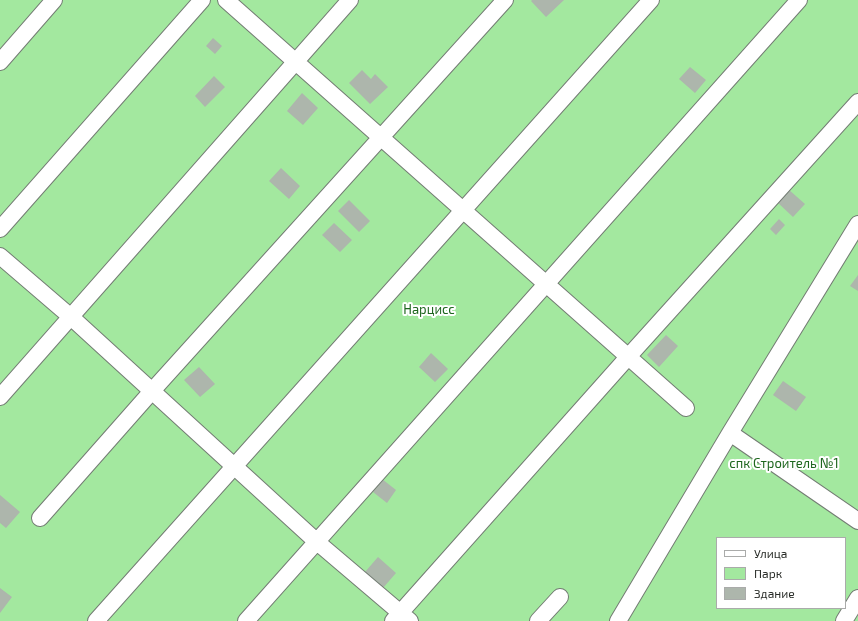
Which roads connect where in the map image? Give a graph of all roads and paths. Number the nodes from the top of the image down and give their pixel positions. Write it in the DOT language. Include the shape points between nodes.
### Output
graph roads {
  1 [pos="54,0"];
  2 [pos="202,0"];
  3 [pos="226,0"];
  4 [pos="350,0"];
  5 [pos="504,0"];
  6 [pos="651,0"];
  7 [pos="799,0"];
  8 [pos="295,61"];
  9 [pos="0,62"];
  10 [pos="858,102"];
  11 [pos="381,138"];
  12 [pos="463,211"];
  13 [pos="858,224"];
  14 [pos="0,229"];
  15 [pos="0,256"];
  16 [pos="546,284"];
  17 [pos="70,317"];
  18 [pos="628,357"];
  19 [pos="152,391"];
  20 [pos="0,397"];
  21 [pos="686,408"];
  22 [pos="730,432"];
  23 [pos="234,466"];
  24 [pos="40,518"];
  25 [pos="858,521"];
  26 [pos="317,542"];
  27 [pos="560,597"];
  28 [pos="858,598"];
  29 [pos="401,618"];
  30 [pos="96,621"];
  31 [pos="246,621"];
  32 [pos="538,621"];
  33 [pos="618,621"];
  34 [pos="844,621"];
  1 -- 9 [label="lane"];
  2 -- 14 [label="lane"];
  3 -- 8 [label="lane"];
  4 -- 8 [label="lane"];
  5 -- 11 [label="lane"];
  6 -- 12 [label="lane"];
  7 -- 16 [label="lane"];
  8 -- 11 [label="lane"];
  8 -- 17 [label="lane"];
  10 -- 18 [label="lane"];
  11 -- 12 [label="lane"];
  11 -- 19 [label="lane"];
  12 -- 16 [label="lane"];
  12 -- 23 [label="lane"];
  13 -- 22 [label="lane"];
  15 -- 17 [label="lane"];
  16 -- 18 [label="lane"];
  16 -- 26 [label="lane"];
  17 -- 19 [label="lane"];
  17 -- 20 [label="lane"];
  18 -- 21 [label="lane"];
  18 -- 29 [label="lane"];
  19 -- 23 [label="lane"];
  19 -- 24 [label="lane"];
  22 -- 25 [label="lane"];
  22 -- 33 [label="lane"];
  23 -- 26 [label="lane"];
  23 -- 30 [label="lane"];
  26 -- 29 [label="lane"];
  26 -- 31 [label="lane"];
  27 -- 32 [label="lane"];
  28 -- 34 [label="lane"];
}
